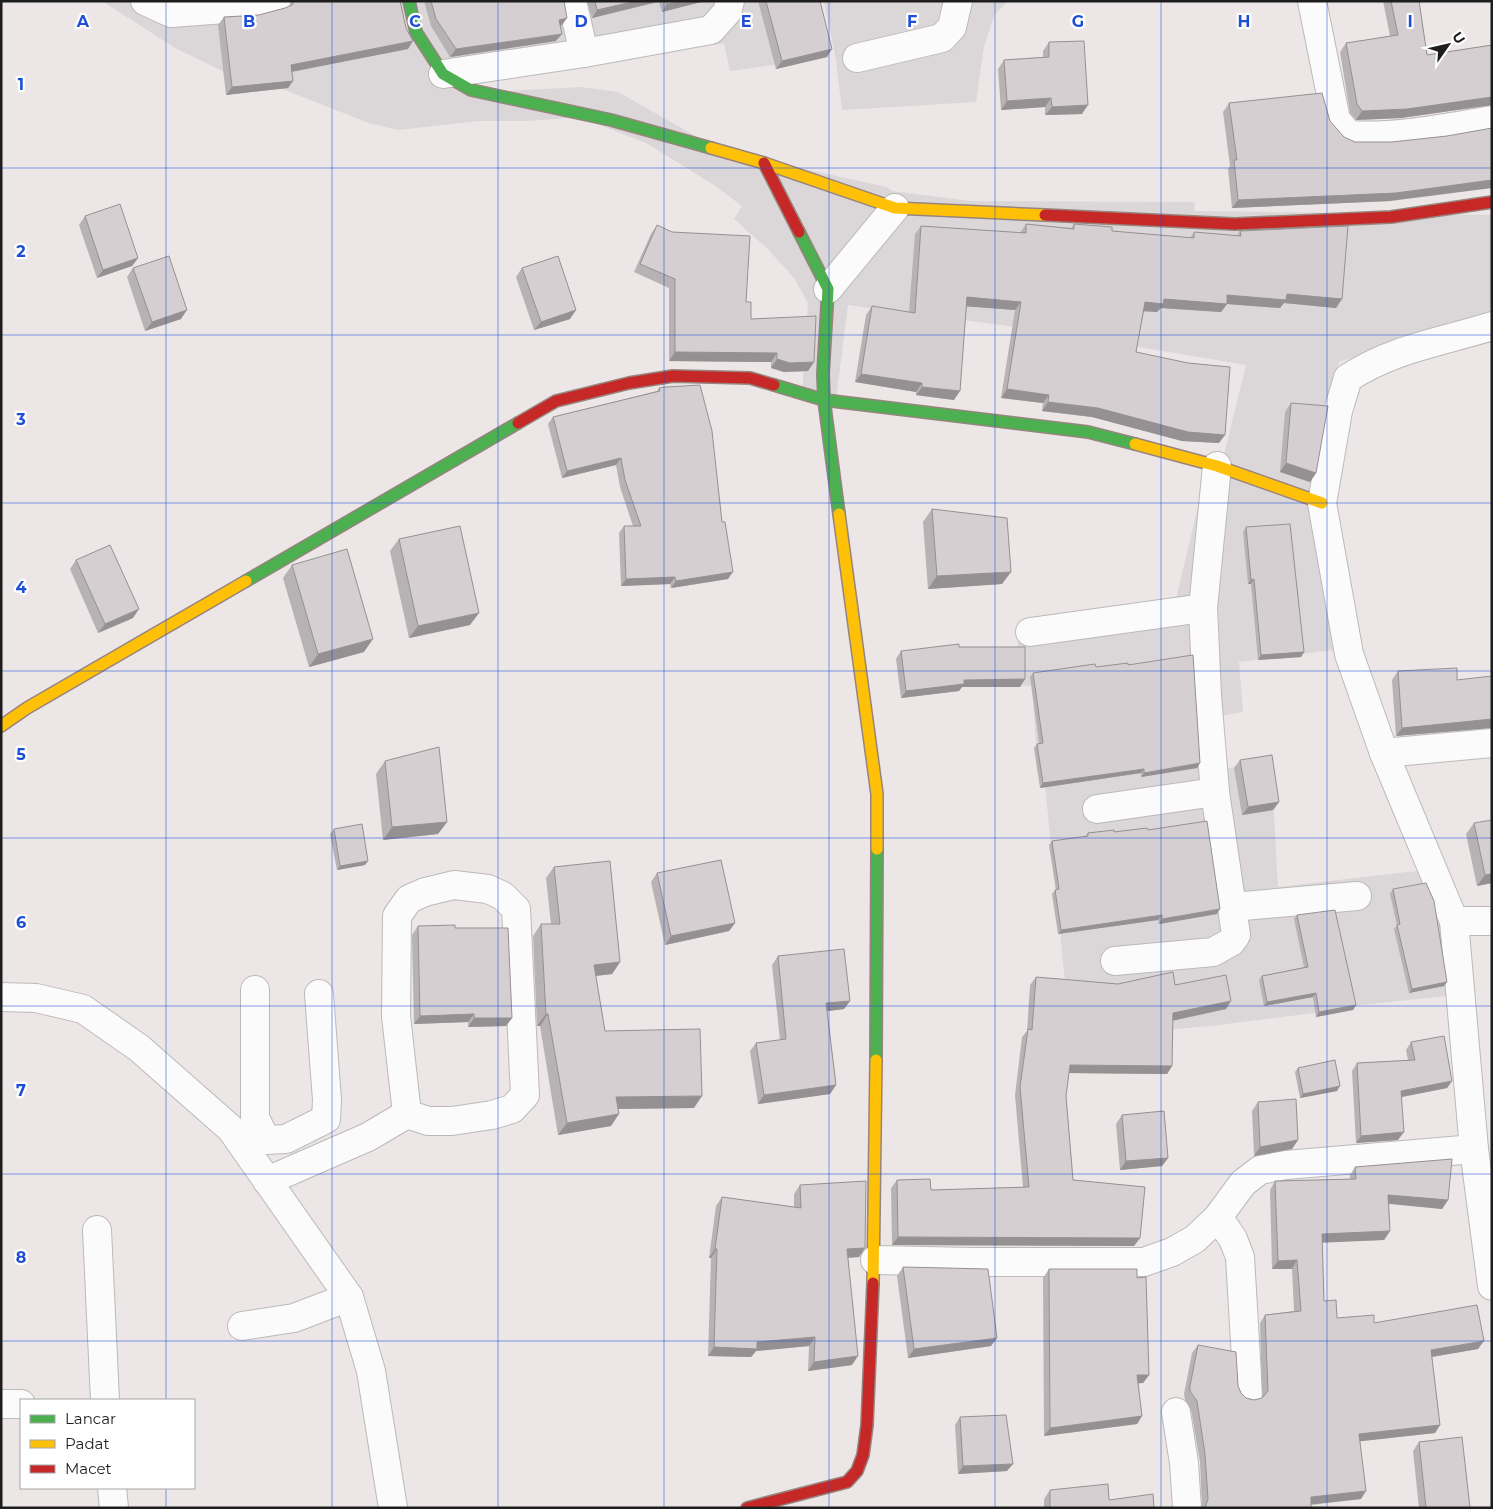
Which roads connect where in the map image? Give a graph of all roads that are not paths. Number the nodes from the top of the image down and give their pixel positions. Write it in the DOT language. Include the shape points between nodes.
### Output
graph roads {
  1 [pos="145,1"];
  2 [pos="276,1"];
  3 [pos="409,1"];
  4 [pos="572,1"];
  5 [pos="730,1"];
  6 [pos="958,1"];
  7 [pos="1312,1"];
  8 [pos="584,54"];
  9 [pos="857,58"];
  10 [pos="443,74"];
  11 [pos="1492,120"];
  12 [pos="764,163"];
  13 [pos="1492,202"];
  14 [pos="895,208"];
  15 [pos="828,289"];
  16 [pos="1492,326"];
  17 [pos="824,400"];
  18 [pos="1217,466"];
  19 [pos="1322,503"];
  20 [pos="1203,608"];
  21 [pos="1030,632"];
  22 [pos="1,726"];
  23 [pos="1492,743"];
  24 [pos="1384,753"];
  25 [pos="1215,792"];
  26 [pos="1098,809"];
  27 [pos="1357,896"];
  28 [pos="1232,907"];
  29 [pos="1454,921"];
  30 [pos="1492,921"];
  31 [pos="1115,960"];
  32 [pos="255,990"];
  33 [pos="319,994"];
  34 [pos="1,997"];
  35 [pos="407,1114"];
  36 [pos="258,1148"];
  37 [pos="1474,1149"];
  38 [pos="267,1181"];
  39 [pos="1218,1217"];
  40 [pos="97,1230"];
  41 [pos="876,1260"];
  42 [pos="1492,1286"];
  43 [pos="349,1297"];
  44 [pos="242,1326"];
  45 [pos="1248,1393"];
  46 [pos="105,1399"];
  47 [pos="1,1404"];
  48 [pos="20,1404"];
  49 [pos="1176,1412"];
  50 [pos="112,1489"];
  51 [pos="114,1508"];
  52 [pos="393,1508"];
  53 [pos="747,1508"];
  54 [pos="1187,1508"];
  1 -- 2 [label="street" via="171,13 252,7"];
  3 -- 10 [label="street" via="416,32"];
  4 -- 8 [label="street"];
  5 -- 8 [label="street" via="727,12 711,30"];
  6 -- 9 [label="street" via="952,28 942,38"];
  7 -- 11 [label="street" via="1336,120 1348,135 1420,132"];
  8 -- 10 [label="street"];
  10 -- 12 [label="street" via="470,90 611,120"];
  12 -- 14 [label="street"];
  12 -- 15 [label="street"];
  13 -- 14 [label="street" via="1390,217 1235,224"];
  14 -- 15 [label="street"];
  15 -- 17 [label="street" via="822,374"];
  16 -- 19 [label="street" via="1406,350 1373,362 1348,378 1338,411"];
  17 -- 18 [label="street" via="1088,432"];
  17 -- 22 [label="street" via="750,378 673,376 556,401 317,538"];
  17 -- 41 [label="street" via="877,794"];
  18 -- 19 [label="street"];
  18 -- 20 [label="street"];
  19 -- 24 [label="street" via="1349,654"];
  20 -- 21 [label="street"];
  20 -- 25 [label="street"];
  23 -- 24 [label="street"];
  24 -- 29 [label="street"];
  25 -- 26 [label="street"];
  25 -- 28 [label="street"];
  27 -- 28 [label="street"];
  28 -- 31 [label="street" via="1235,938 1214,952"];
  29 -- 30 [label="street"];
  29 -- 37 [label="street"];
  32 -- 36 [label="street"];
  33 -- 36 [label="street" via="326,1119 286,1139"];
  34 -- 36 [label="street" via="36,998 83,1009 153,1060 231,1129"];
  35 -- 35 [label="street" via="396,1016 397,916 409,899 426,892 454,885 488,889 503,896 516,909 525,1095 512,1109 492,1116 428,1121"];
  35 -- 38 [label="street" via="368,1137"];
  36 -- 38 [label="street"];
  37 -- 39 [label="street" via="1260,1170 1243,1184"];
  37 -- 42 [label="street"];
  38 -- 43 [label="street"];
  39 -- 41 [label="street" via="1195,1239 1144,1262"];
  39 -- 45 [label="street" via="1233,1239 1240,1257"];
  40 -- 46 [label="street"];
  41 -- 53 [label="street" via="867,1425 857,1471 847,1482"];
  43 -- 44 [label="street" via="294,1318"];
  43 -- 52 [label="street" via="371,1371"];
  47 -- 48 [label="street"];
  49 -- 54 [label="street"];
  50 -- 51 [label="street"];
}
